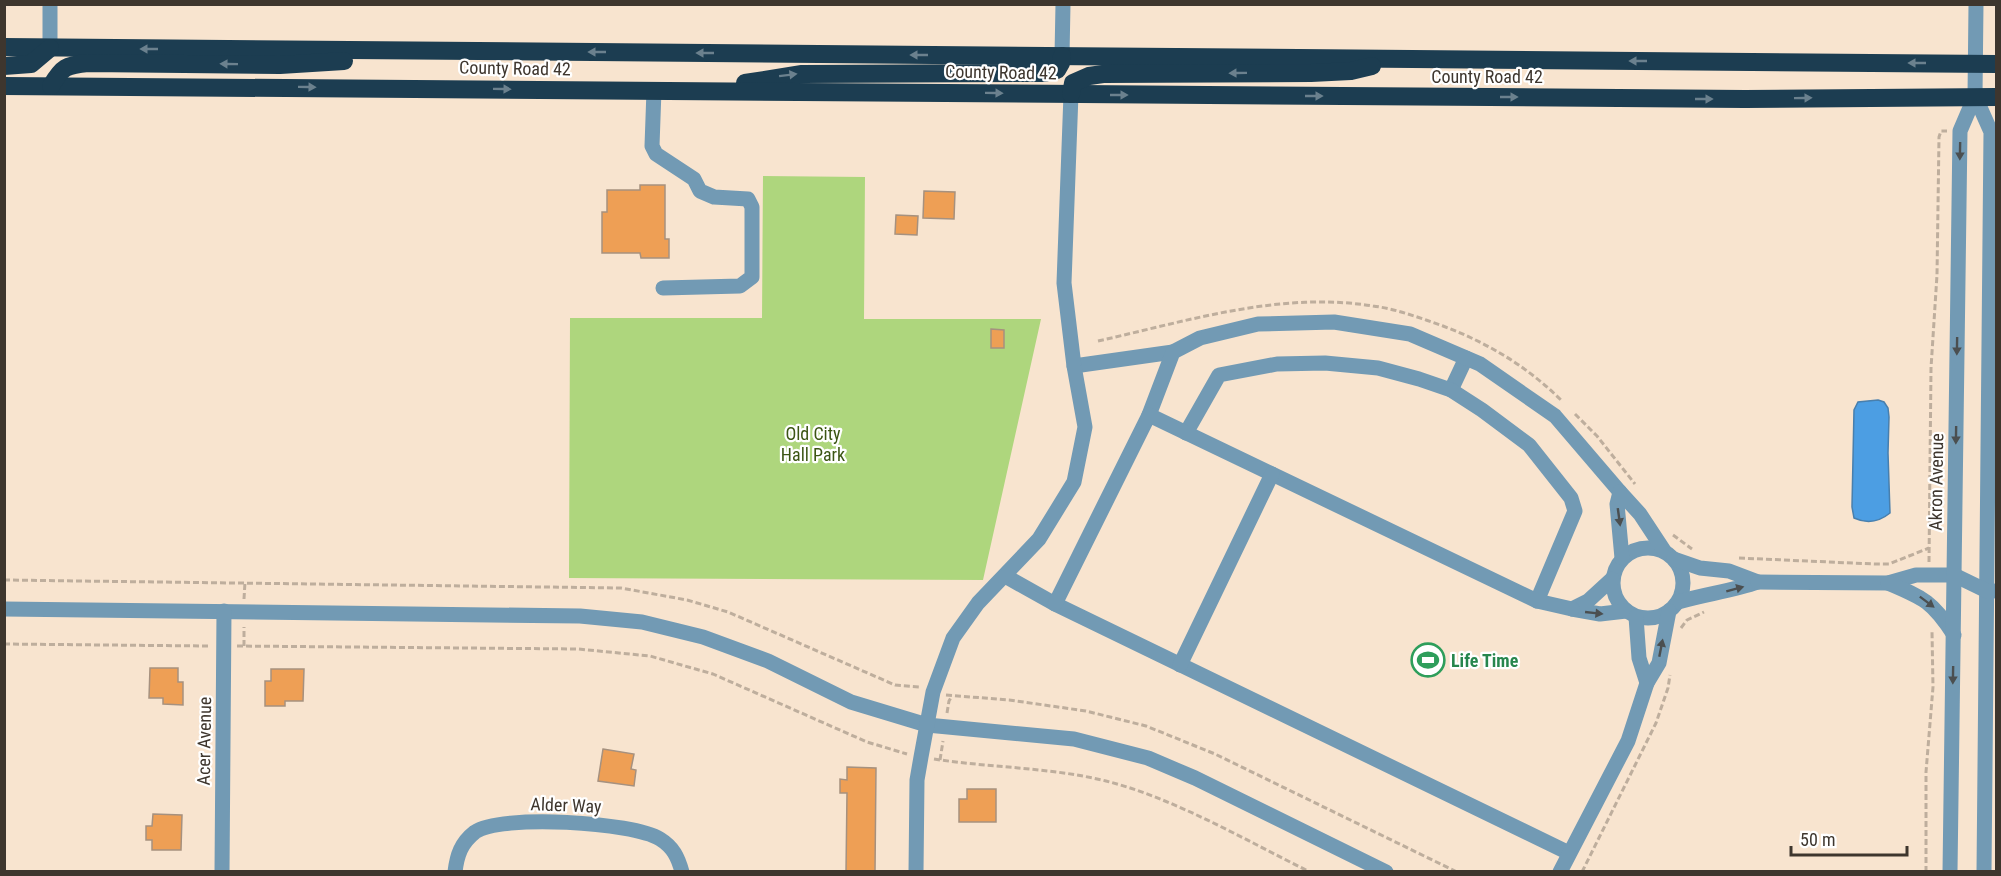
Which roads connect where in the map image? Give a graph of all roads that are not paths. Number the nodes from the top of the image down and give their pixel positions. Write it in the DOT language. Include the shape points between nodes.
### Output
graph roads {
  1 [pos="50,4"];
  2 [pos="1063,4"];
  3 [pos="1976,4"];
  4 [pos="4,48"];
  5 [pos="50,48"];
  6 [pos="412,51"];
  7 [pos="1062,56"];
  8 [pos="1400,59"];
  9 [pos="1976,63"];
  10 [pos="1996,64"];
  11 [pos="4,66"];
  12 [pos="4,86"];
  13 [pos="51,86"];
  14 [pos="654,90"];
  15 [pos="710,91"];
  16 [pos="1071,94"];
  17 [pos="1976,96"];
  18 [pos="1996,97"];
  19 [pos="663,288"];
  20 [pos="1173,352"];
  21 [pos="1466,358"];
  22 [pos="1074,366"];
  23 [pos="1451,390"];
  24 [pos="1149,415"];
  25 [pos="1186,433"];
  26 [pos="1272,474"];
  27 [pos="1620,492"];
  28 [pos="1987,530"];
  29 [pos="1996,548"];
  30 [pos="1670,555"];
  31 [pos="1622,558"];
  32 [pos="1954,575"];
  33 [pos="1005,576"];
  34 [pos="1612,579"];
  35 [pos="1758,582"];
  36 [pos="1888,583"];
  37 [pos="1992,591"];
  38 [pos="1537,601"];
  39 [pos="1055,604"];
  40 [pos="1673,607"];
  41 [pos="4,609"];
  42 [pos="1572,609"];
  43 [pos="224,611"];
  44 [pos="1631,614"];
  45 [pos="1954,635"];
  46 [pos="1180,665"];
  47 [pos="1647,683"];
  48 [pos="927,725"];
  49 [pos="1569,853"];
  50 [pos="222,872"];
  51 [pos="455,872"];
  52 [pos="682,872"];
  53 [pos="916,872"];
  54 [pos="1386,872"];
  55 [pos="1560,872"];
  56 [pos="1950,872"];
  57 [pos="1984,872"];
  1 -- 5 [label="street"];
  2 -- 7 [label="street"];
  3 -- 9 [label="street, Akron Avenue"];
  4 -- 5 [label="highway, County Road 42"];
  6 -- 5 [label="highway, County Road 42, one-way"];
  5 -- 11 [label="highway" via="31,64"];
  7 -- 6 [label="highway, County Road 42, one-way"];
  6 -- 13 [label="highway, one-way" via="351,61 280,65 71,65 60,70"];
  7 -- 8 [label="highway, County Road 42"];
  15 -- 7 [label="highway, one-way" via="802,74 1044,73 1057,70"];
  9 -- 8 [label="highway, County Road 42, one-way"];
  8 -- 16 [label="highway, one-way" via="1351,71 1089,76 1073,83"];
  9 -- 10 [label="highway, County Road 42"];
  9 -- 17 [label="street, Akron Avenue"];
  12 -- 13 [label="highway, County Road 42"];
  13 -- 14 [label="highway, County Road 42, one-way"];
  14 -- 15 [label="highway, County Road 42"];
  14 -- 19 [label="street" via="652,146 656,154 694,179 700,191 714,197 748,199 752,207 752,277 741,286"];
  15 -- 16 [label="highway, County Road 42, one-way"];
  16 -- 17 [label="highway, County Road 42, one-way" via="1745,99"];
  16 -- 22 [label="street" via="1064,283"];
  17 -- 18 [label="highway, County Road 42"];
  17 -- 28 [label="street, Akron Avenue" via="1991,132"];
  17 -- 32 [label="street, Akron Avenue, one-way" via="1960,131"];
  20 -- 21 [label="street" via="1200,338 1258,324 1334,322 1410,334"];
  20 -- 22 [label="street"];
  20 -- 24 [label="street"];
  21 -- 23 [label="street"];
  21 -- 27 [label="street" via="1556,416"];
  22 -- 33 [label="street" via="1085,427 1074,482 1039,538"];
  23 -- 25 [label="street" via="1377,368 1277,364 1219,375"];
  23 -- 38 [label="street" via="1529,445 1571,498 1575,511"];
  24 -- 25 [label="street"];
  24 -- 39 [label="street"];
  25 -- 26 [label="street"];
  26 -- 38 [label="street"];
  26 -- 46 [label="street"];
  27 -- 30 [label="street"];
  27 -- 31 [label="street, one-way" via="1617,504"];
  28 -- 29 [label="street"];
  28 -- 37 [label="street, Akron Avenue"];
  30 -- 31 [label="street" via="1643,548"];
  30 -- 35 [label="street" via="1700,568 1729,571"];
  30 -- 40 [label="street" via="1681,569 1683,580 1683,592"];
  31 -- 34 [label="street"];
  32 -- 36 [label="street" via="1916,575"];
  32 -- 37 [label="street"];
  32 -- 45 [label="street, Akron Avenue"];
  33 -- 39 [label="street"];
  33 -- 48 [label="street" via="978,603 953,638 933,692"];
  34 -- 42 [label="street" via="1588,601"];
  34 -- 44 [label="street" via="1618,602"];
  35 -- 36 [label="street"];
  40 -- 35 [label="street, one-way"];
  36 -- 45 [label="street, one-way" via="1929,602"];
  37 -- 57 [label="street, Akron Avenue"];
  38 -- 42 [label="street"];
  39 -- 46 [label="street"];
  40 -- 44 [label="street" via="1660,617 1648,619"];
  47 -- 40 [label="street, one-way" via="1659,663"];
  41 -- 43 [label="street"];
  42 -- 44 [label="street, one-way"];
  43 -- 48 [label="street" via="579,616 642,622 703,637 768,661 851,702"];
  43 -- 50 [label="street, Acer Avenue"];
  44 -- 47 [label="street"];
  45 -- 56 [label="street, Akron Avenue, one-way"];
  46 -- 49 [label="street"];
  47 -- 49 [label="street" via="1628,741"];
  48 -- 53 [label="street" via="917,780"];
  48 -- 54 [label="street" via="1074,739 1148,758"];
  49 -- 55 [label="street"];
  51 -- 52 [label="street, Alder Way" via="458,852 476,832 501,823 588,823 659,838 678,855"];
}
